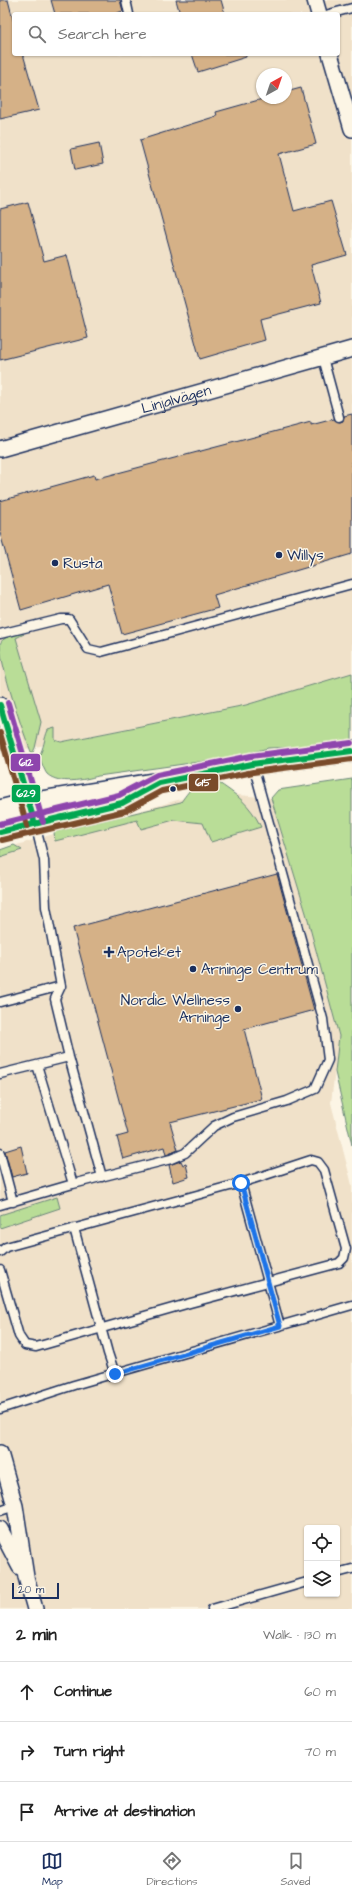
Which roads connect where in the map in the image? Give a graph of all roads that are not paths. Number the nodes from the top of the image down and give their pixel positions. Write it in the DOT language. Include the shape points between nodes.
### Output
graph roads {
  1 [pos="126,0"];
  2 [pos="315,0"];
  3 [pos="352,8"];
  4 [pos="129,12"];
  5 [pos="318,12"];
  6 [pos="337,12"];
  7 [pos="331,56"];
  8 [pos="349,108"];
  9 [pos="352,129"];
  10 [pos="352,349"];
  11 [pos="323,358"];
  12 [pos="339,417"];
  13 [pos="0,449"];
  14 [pos="352,584"];
  15 [pos="0,634"];
  16 [pos="0,705"];
  17 [pos="352,751"];
  18 [pos="252,764"];
  19 [pos="0,811"];
  20 [pos="32,814"];
  21 [pos="0,832"];
  22 [pos="61,986"];
  23 [pos="0,1002"];
  24 [pos="69,1057"];
  25 [pos="37,1065"];
  26 [pos="0,1074"];
  27 [pos="0,1153"];
  28 [pos="102,1177"];
  29 [pos="241,1183"];
  30 [pos="73,1184"];
  31 [pos="13,1202"];
  32 [pos="0,1205"];
  33 [pos="74,1228"];
  34 [pos="0,1252"];
  35 [pos="0,1270"];
  36 [pos="268,1283"];
  37 [pos="352,1305"];
  38 [pos="280,1326"];
  39 [pos="102,1328"];
  40 [pos="115,1374"];
  41 [pos="0,1409"];
  42 [pos="0,1453"];
  43 [pos="15,1506"];
  44 [pos="0,1510"];
  45 [pos="0,1529"];
  46 [pos="352,1569"];
  47 [pos="340,1572"];
  48 [pos="26,1577"];
  49 [pos="304,1583"];
  50 [pos="35,1609"];
  51 [pos="212,1609"];
  1 -- 4 [label="lane"];
  2 -- 5 [label="street"];
  3 -- 6 [label="lane"];
  7 -- 8 [label="street"];
  8 -- 9 [label="street"];
  10 -- 11 [label="street, Linjalvägen"];
  11 -- 12 [label="lane"];
  11 -- 13 [label="street, Linjalvägen"];
  14 -- 15 [label="lane" via="101,652 88,649 69,619"];
  16 -- 20 [label="street"];
  17 -- 18 [label="street"];
  18 -- 20 [label="street"];
  18 -- 28 [label="lane" via="323,1019 328,1060 315,1089 287,1101 233,1116 214,1126 185,1153 171,1159"];
  19 -- 20 [label="street"];
  20 -- 21 [label="street"];
  20 -- 22 [label="lane" via="44,860 46,907"];
  22 -- 23 [label="lane"];
  22 -- 24 [label="lane" via="55,998"];
  24 -- 25 [label="lane"];
  24 -- 28 [label="lane"];
  25 -- 26 [label="lane"];
  25 -- 30 [label="lane"];
  27 -- 31 [label="lane"];
  28 -- 30 [label="lane"];
  29 -- 33 [label="lane"];
  29 -- 36 [label="lane"];
  29 -- 36 [label="lane" via="311,1160 318,1162 324,1170 346,1249 344,1258 339,1263"];
  30 -- 31 [label="lane"];
  31 -- 32 [label="lane"];
  33 -- 34 [label="lane" via="6,1247"];
  33 -- 39 [label="lane"];
  35 -- 39 [label="lane" via="19,1336 25,1345 36,1347"];
  36 -- 38 [label="lane"];
  36 -- 39 [label="lane"];
  37 -- 38 [label="lane"];
  38 -- 40 [label="lane"];
  39 -- 40 [label="lane"];
  40 -- 41 [label="lane"];
  42 -- 43 [label="street"];
  43 -- 44 [label="lane"];
  43 -- 48 [label="street"];
  45 -- 48 [label="street"];
  46 -- 47 [label="lane"];
  48 -- 50 [label="street"];
  49 -- 51 [label="lane"];
}
